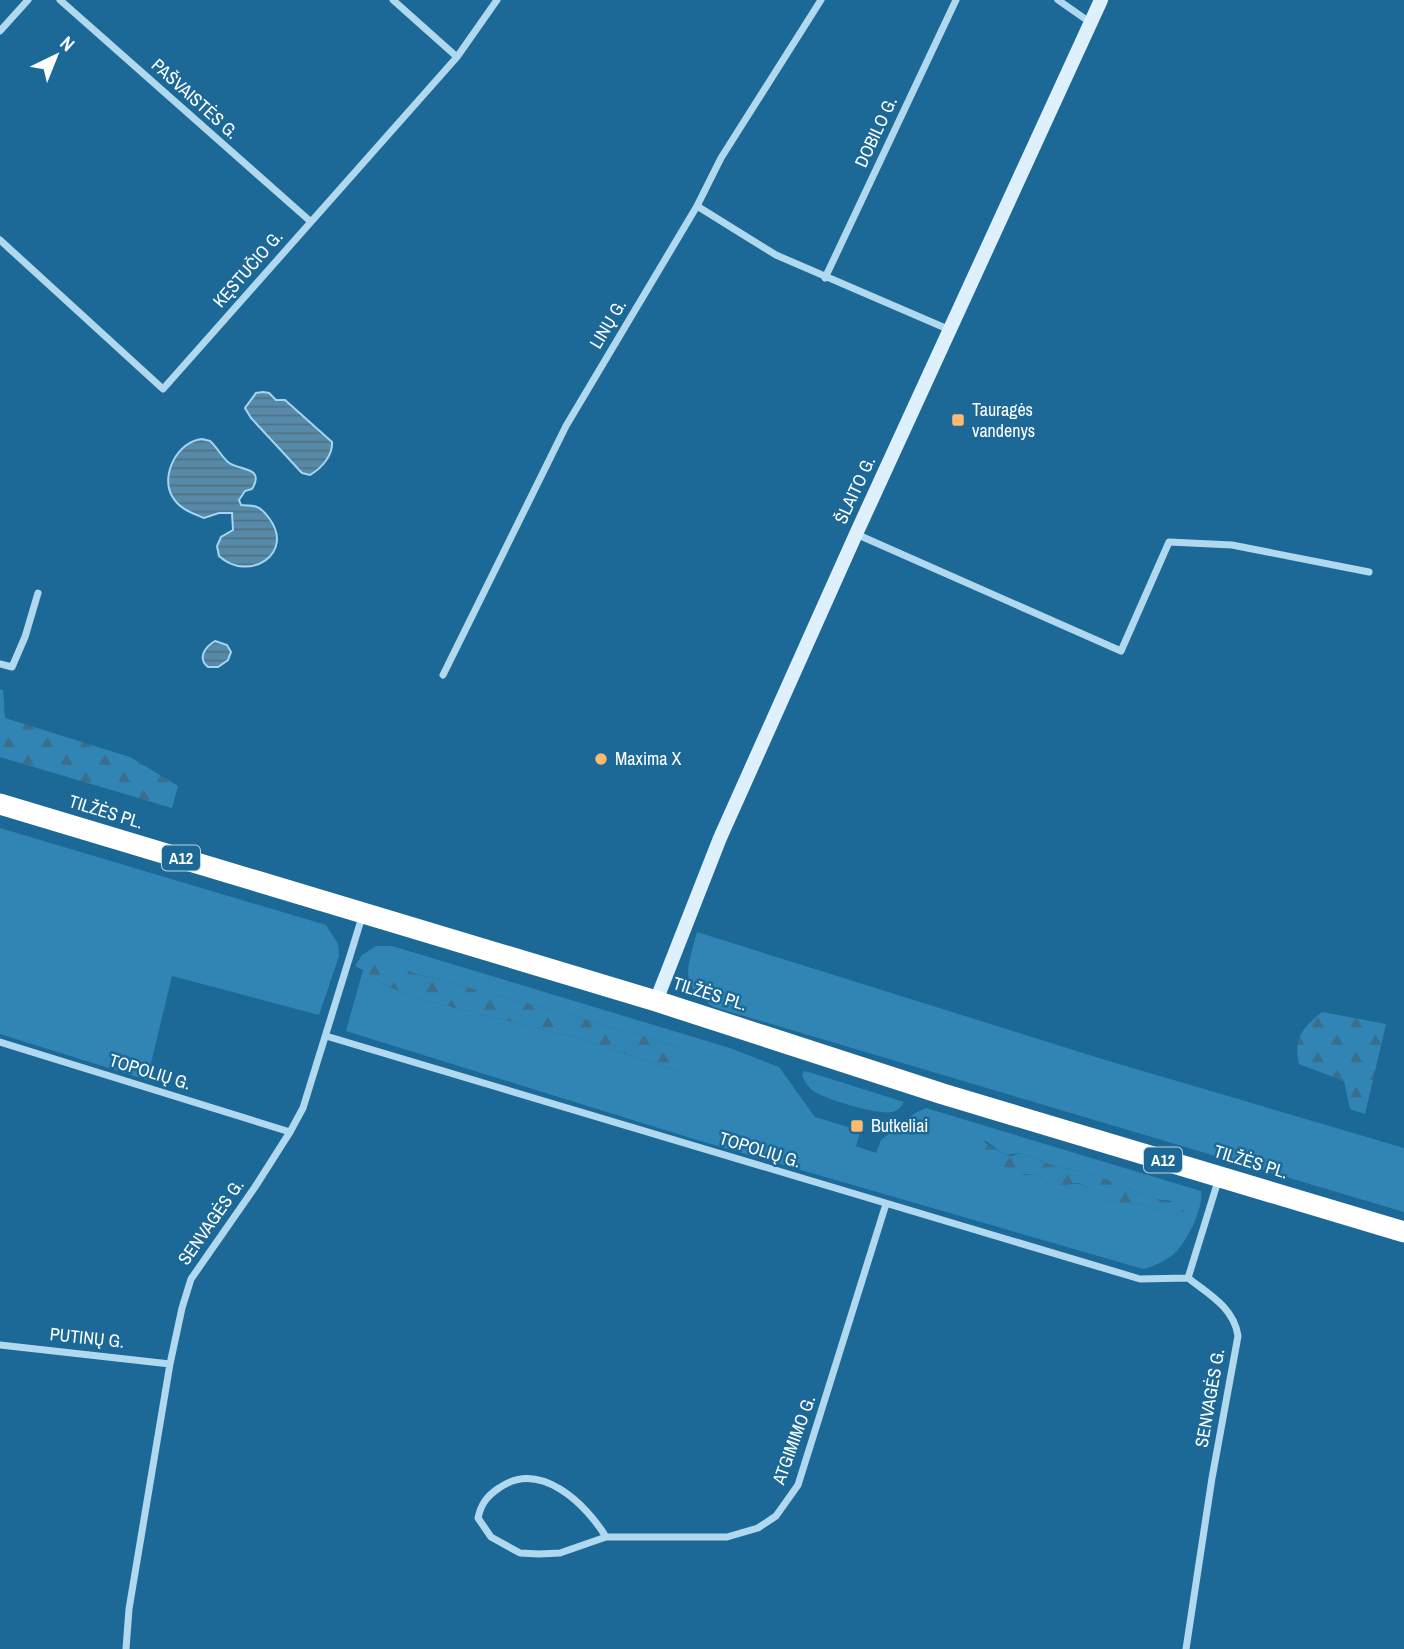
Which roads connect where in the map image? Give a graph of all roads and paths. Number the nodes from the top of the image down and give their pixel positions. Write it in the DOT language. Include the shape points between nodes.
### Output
graph roads {
  1 [pos="28,0"];
  2 [pos="60,0"];
  3 [pos="393,0"];
  4 [pos="497,0"];
  5 [pos="821,0"];
  6 [pos="956,0"];
  7 [pos="1058,0"];
  8 [pos="1101,0"];
  9 [pos="1091,23"];
  10 [pos="0,31"];
  11 [pos="457,57"];
  12 [pos="696,206"];
  13 [pos="310,221"];
  14 [pos="0,240"];
  15 [pos="825,278"];
  16 [pos="950,330"];
  17 [pos="856,534"];
  18 [pos="1369,572"];
  19 [pos="38,593"];
  20 [pos="0,664"];
  21 [pos="443,675"];
  22 [pos="0,804"];
  23 [pos="363,913"];
  24 [pos="656,1001"];
  25 [pos="326,1036"];
  26 [pos="0,1042"];
  27 [pos="290,1132"];
  28 [pos="1220,1177"];
  29 [pos="886,1204"];
  30 [pos="1404,1232"];
  31 [pos="1188,1278"];
  32 [pos="0,1345"];
  33 [pos="170,1364"];
  34 [pos="606,1537"];
  35 [pos="126,1649"];
  36 [pos="1186,1649"];
  1 -- 10 [label="street"];
  2 -- 13 [label="street, PAŠVAISTĖS G."];
  3 -- 11 [label="street"];
  4 -- 11 [label="street, KĘSTUČIO G."];
  5 -- 12 [label="street, LINŲ G."];
  6 -- 15 [label="street, DOBILO G."];
  7 -- 9 [label="street"];
  8 -- 9 [label="main road, ŠLAITO G."];
  9 -- 16 [label="main road, ŠLAITO G."];
  11 -- 13 [label="street, KĘSTUČIO G."];
  12 -- 15 [label="street" via="776,255"];
  12 -- 21 [label="street, LINŲ G." via="565,426"];
  13 -- 14 [label="street, KĘSTUČIO G." via="163,389"];
  15 -- 16 [label="street"];
  16 -- 17 [label="main road, ŠLAITO G."];
  17 -- 18 [label="street" via="1121,651 1168,542 1232,545"];
  17 -- 24 [label="main road, ŠLAITO G." via="720,838"];
  19 -- 20 [label="street" via="12,667"];
  22 -- 23 [label="highway, TILŽĖS PL. / A12"];
  23 -- 24 [label="highway, TILŽĖS PL. / A12"];
  23 -- 25 [label="street, SENVAGĖS G."];
  24 -- 28 [label="highway, TILŽĖS PL. / A12"];
  25 -- 27 [label="street, SENVAGĖS G." via="303,1108"];
  25 -- 29 [label="street, TOPOLIŲ G."];
  26 -- 27 [label="street, TOPOLIŲ G."];
  27 -- 33 [label="street, SENVAGĖS G." via="191,1279"];
  28 -- 30 [label="highway, TILŽĖS PL. / A12"];
  28 -- 31 [label="street"];
  29 -- 31 [label="street, TOPOLIŲ G." via="1140,1279"];
  29 -- 34 [label="street, ATGIMIMO G." via="798,1485 782,1508 758,1528 727,1537"];
  31 -- 36 [label="street, SENVAGĖS G." via="1224,1307 1236,1322 1238,1336"];
  32 -- 33 [label="street, PUTINŲ G."];
  33 -- 35 [label="street, SENVAGĖS G."];
  34 -- 34 [label="street, ATGIMIMO G." via="560,1553 520,1553 491,1537 478,1518 480,1506 506,1483 534,1480 551,1484 582,1504"];
}
